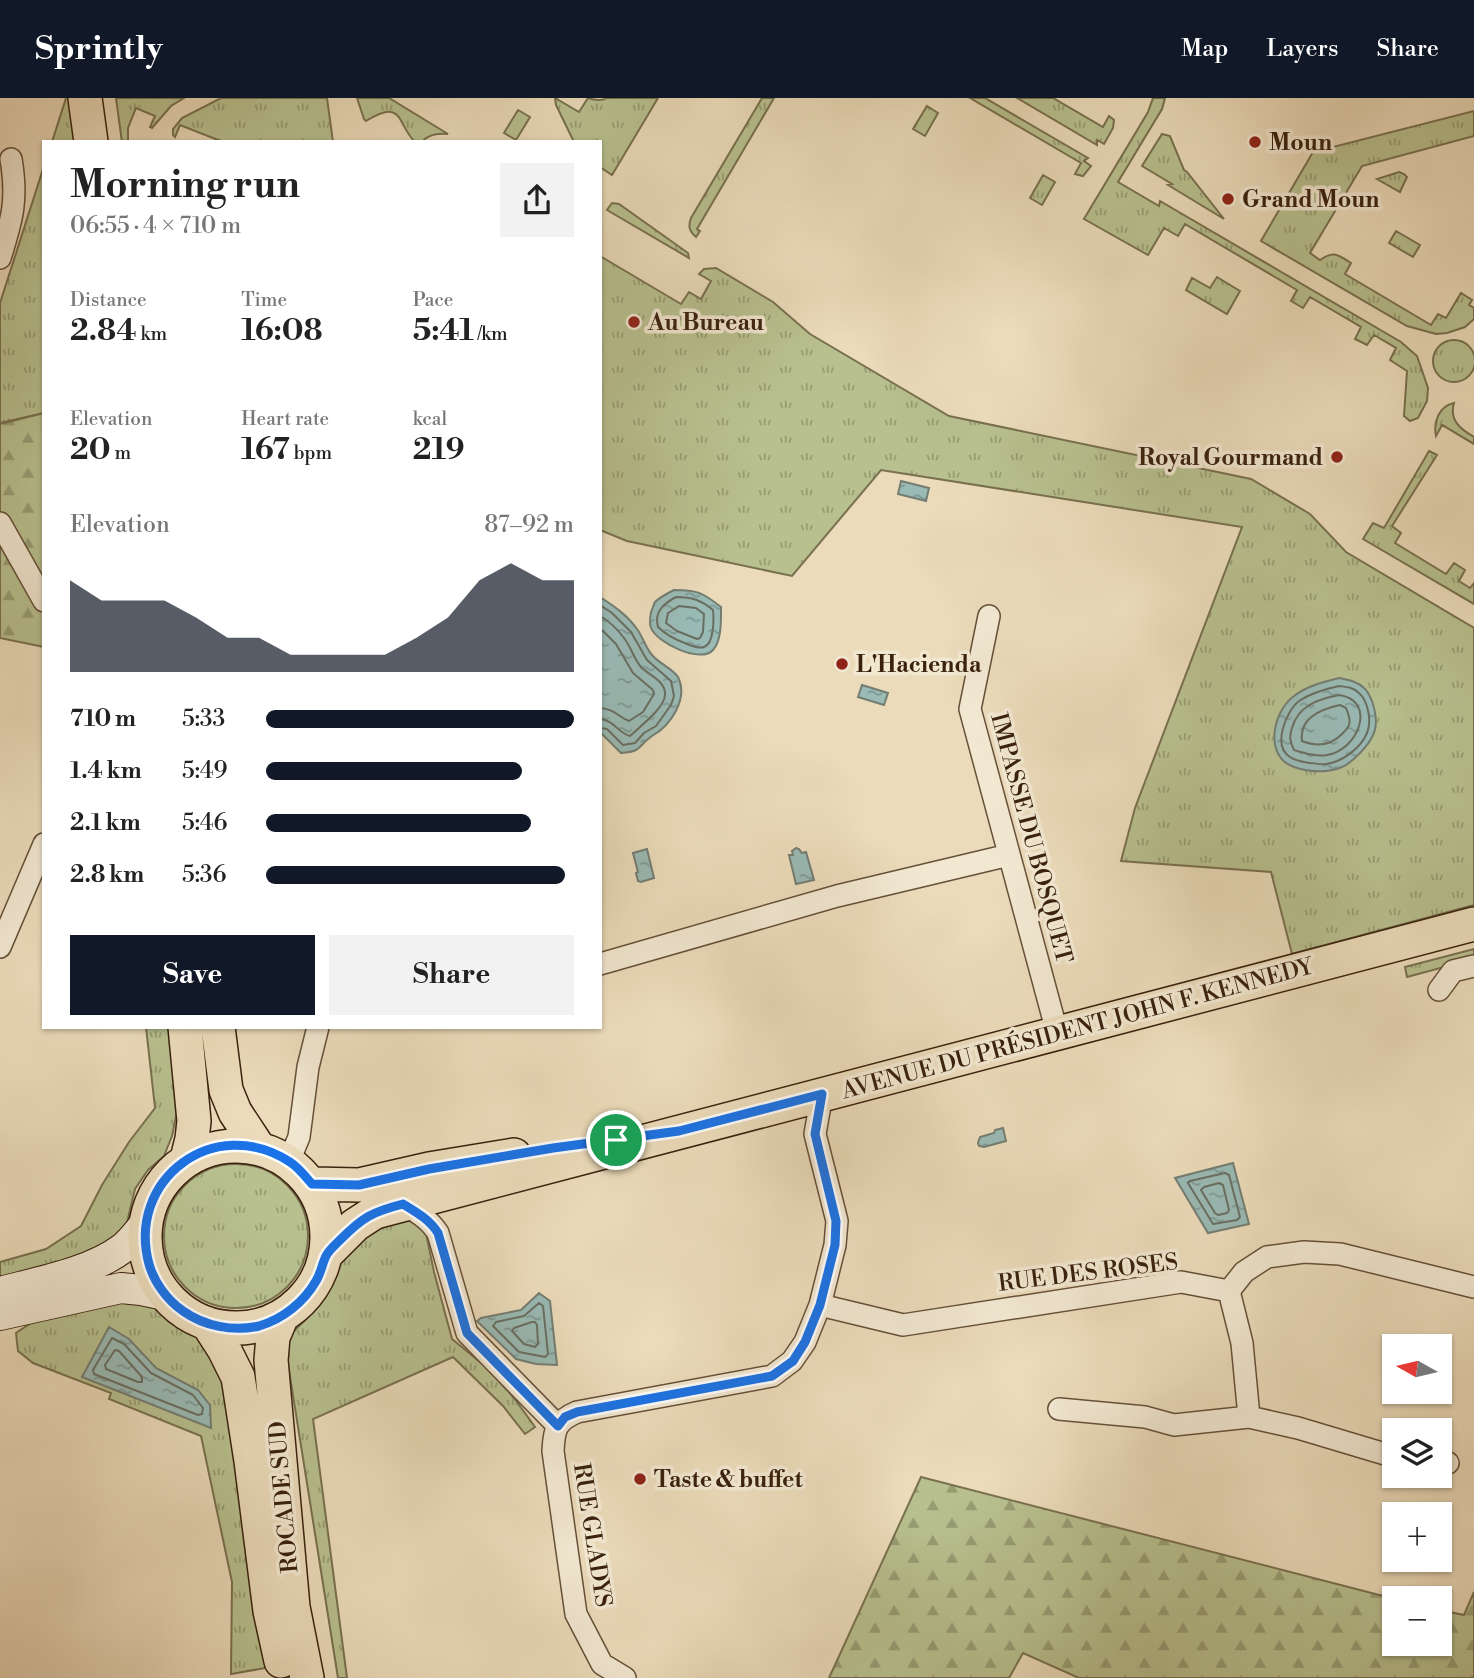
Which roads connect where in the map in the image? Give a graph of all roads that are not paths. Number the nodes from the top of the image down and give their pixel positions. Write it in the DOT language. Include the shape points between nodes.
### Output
graph roads {
  1 [pos="85,98"];
  2 [pos="91,140"];
  3 [pos="11,159"];
  4 [pos="0,258"];
  5 [pos="0,523"];
  6 [pos="42,597"];
  7 [pos="989,616"];
  8 [pos="42,849"];
  9 [pos="1009,855"];
  10 [pos="1474,924"];
  11 [pos="0,947"];
  12 [pos="602,963"];
  13 [pos="1474,966"];
  14 [pos="1439,990"];
  15 [pos="185,1029"];
  16 [pos="218,1029"];
  17 [pos="318,1029"];
  18 [pos="1057,1032"];
  19 [pos="822,1094"];
  20 [pos="679,1131"];
  21 [pos="258,1147"];
  22 [pos="187,1159"];
  23 [pos="301,1173"];
  24 [pos="403,1204"];
  25 [pos="145,1224"];
  26 [pos="326,1254"];
  27 [pos="1474,1287"];
  28 [pos="1229,1291"];
  29 [pos="0,1292"];
  30 [pos="165,1295"];
  31 [pos="820,1305"];
  32 [pos="0,1315"];
  33 [pos="282,1316"];
  34 [pos="208,1324"];
  35 [pos="1059,1409"];
  36 [pos="1249,1417"];
  37 [pos="558,1426"];
  38 [pos="1382,1453"];
  39 [pos="285,1678"];
  40 [pos="307,1678"];
  41 [pos="625,1678"];
  1 -- 2 [label="main road"];
  3 -- 4 [label="street" via="14,210"];
  5 -- 6 [label="street"];
  7 -- 9 [label="street, IMPASSE DU BOSQUET" via="970,709"];
  8 -- 11 [label="street"];
  9 -- 12 [label="street" via="836,896"];
  9 -- 18 [label="street, IMPASSE DU BOSQUET"];
  10 -- 18 [label="main road, AVENUE DU PRÉSIDENT JOHN F. KENNEDY"];
  13 -- 14 [label="street" via="1452,971"];
  15 -- 22 [label="main road" via="194,1121"];
  16 -- 21 [label="main road" via="226,1090"];
  17 -- 23 [label="street" via="299,1137"];
  18 -- 19 [label="main road, AVENUE DU PRÉSIDENT JOHN F. KENNEDY"];
  19 -- 20 [label="main road, AVENUE DU PRÉSIDENT JOHN F. KENNEDY"];
  19 -- 31 [label="street" via="815,1134 836,1221 835,1245"];
  20 -- 23 [label="main road, AVENUE DU PRÉSIDENT JOHN F. KENNEDY" via="553,1148 359,1185"];
  20 -- 24 [label="main road, AVENUE DU PRÉSIDENT JOHN F. KENNEDY"];
  21 -- 22 [label="main road" via="233,1144"];
  21 -- 23 [label="main road"];
  22 -- 25 [label="main road" via="159,1187"];
  23 -- 26 [label="main road" via="323,1206"];
  24 -- 26 [label="main road, AVENUE DU PRÉSIDENT JOHN F. KENNEDY" via="375,1212"];
  24 -- 37 [label="street" via="438,1233 467,1333"];
  25 -- 29 [label="main road" via="124,1247 100,1263"];
  25 -- 30 [label="main road" via="145,1249"];
  26 -- 33 [label="main road" via="318,1279"];
  27 -- 28 [label="street" via="1340,1254 1304,1252 1267,1257 1244,1272"];
  28 -- 31 [label="street, RUE DES ROSES" via="1181,1282 903,1325"];
  28 -- 36 [label="street" via="1242,1343"];
  30 -- 32 [label="main road" via="121,1288"];
  30 -- 34 [label="main road"];
  31 -- 37 [label="street" via="793,1361 772,1376 577,1412"];
  33 -- 34 [label="main road" via="258,1326"];
  33 -- 40 [label="main road, ROCADE SUD" via="273,1337 271,1360 293,1607"];
  34 -- 39 [label="main road, ROCADE SUD" via="238,1377 270,1611"];
  35 -- 36 [label="street" via="1144,1417 1174,1426"];
  36 -- 38 [label="street"];
  37 -- 41 [label="street, RUE GLADYS" via="553,1451 576,1614 602,1664"];
}
